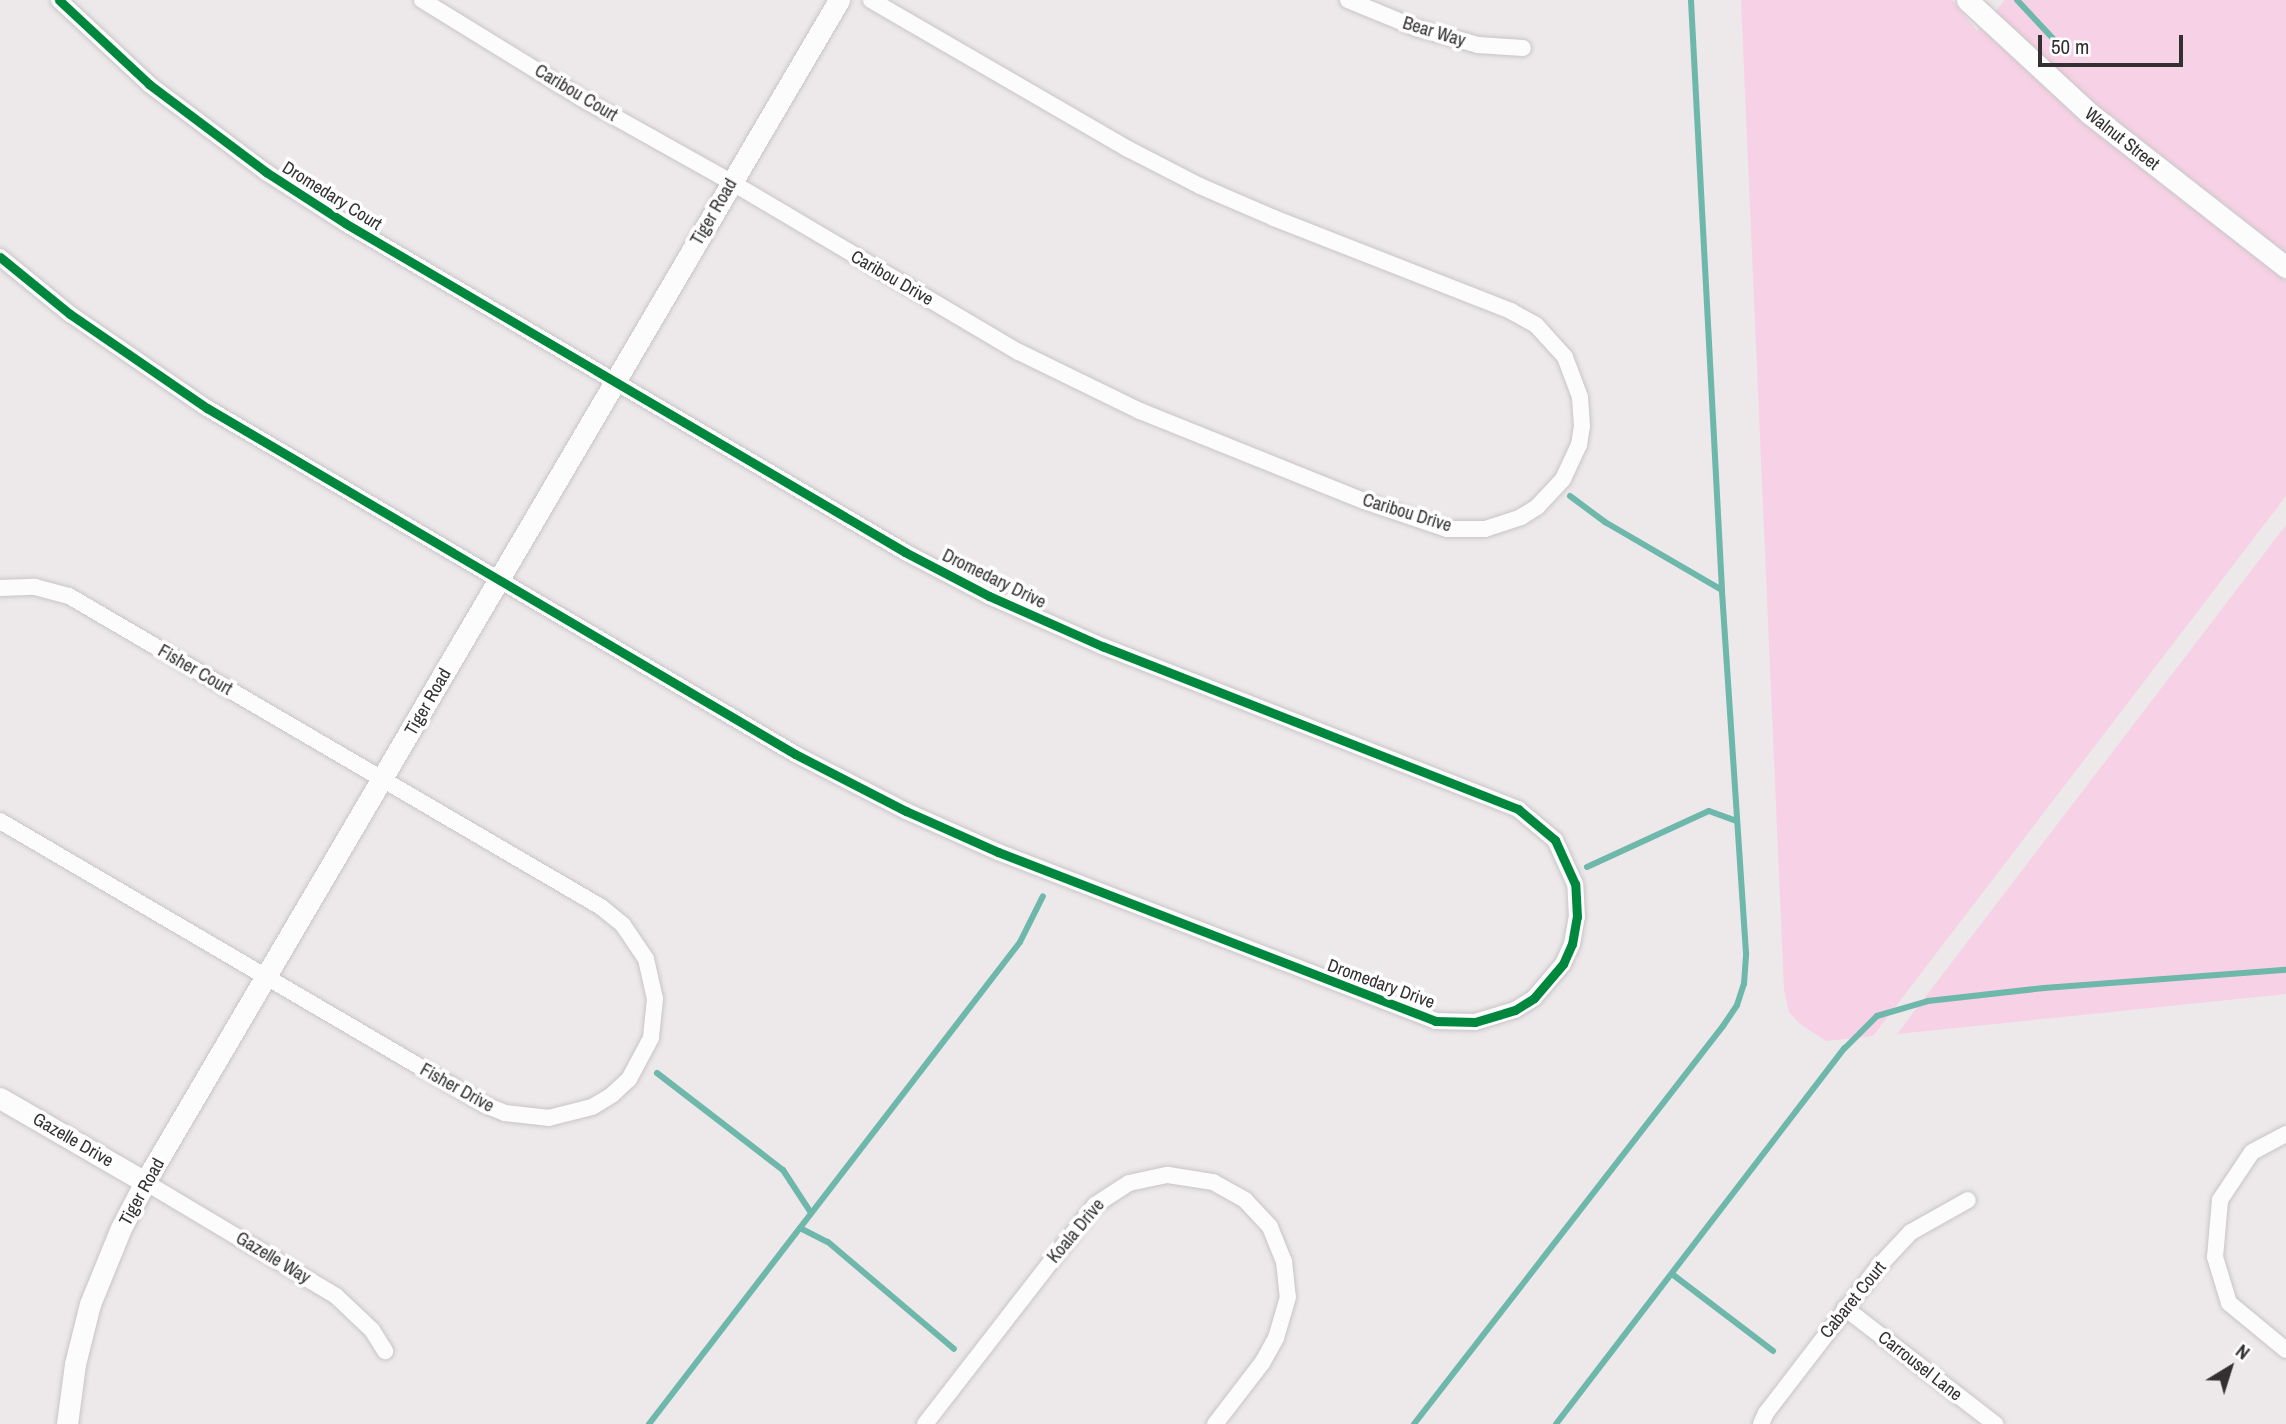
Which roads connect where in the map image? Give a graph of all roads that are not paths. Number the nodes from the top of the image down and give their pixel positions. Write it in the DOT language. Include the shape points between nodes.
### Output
graph roads {
  1 [pos="59,0"];
  2 [pos="422,0"];
  3 [pos="839,0"];
  4 [pos="871,0"];
  5 [pos="1348,0"];
  6 [pos="1967,0"];
  7 [pos="1523,48"];
  8 [pos="731,182"];
  9 [pos="0,257"];
  10 [pos="2286,267"];
  11 [pos="614,383"];
  12 [pos="499,581"];
  13 [pos="0,588"];
  14 [pos="381,780"];
  15 [pos="0,821"];
  16 [pos="267,977"];
  17 [pos="0,1098"];
  18 [pos="2286,1134"];
  19 [pos="145,1182"];
  20 [pos="1968,1200"];
  21 [pos="1845,1308"];
  22 [pos="2286,1350"];
  23 [pos="385,1351"];
  24 [pos="67,1424"];
  25 [pos="925,1424"];
  26 [pos="1215,1424"];
  27 [pos="1761,1424"];
  28 [pos="1995,1424"];
  1 -- 11 [label="street, Dromedary Court" via="149,84 266,172"];
  2 -- 8 [label="street, Caribou Court" via="588,102"];
  3 -- 8 [label="street, Tiger Road"];
  4 -- 8 [label="street, Caribou Drive" via="1200,186 1511,311 1536,326 1565,357 1580,397 1579,445 1563,479 1537,507 1485,529 1447,529 1364,501 1140,411 1019,352"];
  5 -- 7 [label="street, Bear Way" via="1416,28 1478,45"];
  6 -- 10 [label="street, Walnut Street" via="2090,114"];
  8 -- 11 [label="street, Tiger Road"];
  9 -- 12 [label="street" via="151,372"];
  11 -- 12 [label="street, Tiger Road"];
  11 -- 12 [label="street, Dromedary Drive" via="989,596 1104,647 1518,809 1555,841 1575,884 1577,916 1563,964 1534,998 1495,1018 1455,1023 1416,1016 998,852 906,811 795,754"];
  12 -- 14 [label="street, Tiger Road"];
  13 -- 14 [label="street, Fisher Court" via="34,587 69,596"];
  14 -- 16 [label="street, Tiger Road"];
  14 -- 16 [label="street, Fisher Drive" via="601,907 623,925 646,959 653,985 655,1013 642,1060 612,1095 592,1107 549,1118 505,1114"];
  15 -- 16 [label="street"];
  16 -- 19 [label="street, Tiger Road"];
  17 -- 19 [label="street, Gazelle Drive"];
  18 -- 22 [label="street" via="2252,1152 2220,1200 2216,1257 2229,1303"];
  19 -- 23 [label="street, Gazelle Way" via="336,1296 372,1330"];
  19 -- 24 [label="street, Tiger Road" via="90,1304"];
  20 -- 21 [label="street, Cabaret Court" via="1911,1232"];
  21 -- 27 [label="street, Cabaret Court"];
  21 -- 28 [label="street, Carrousel Lane"];
  25 -- 26 [label="street, Koala Drive" via="1095,1205 1129,1183 1168,1175 1213,1182 1245,1200 1270,1227 1284,1261 1288,1297 1276,1338"];
}
